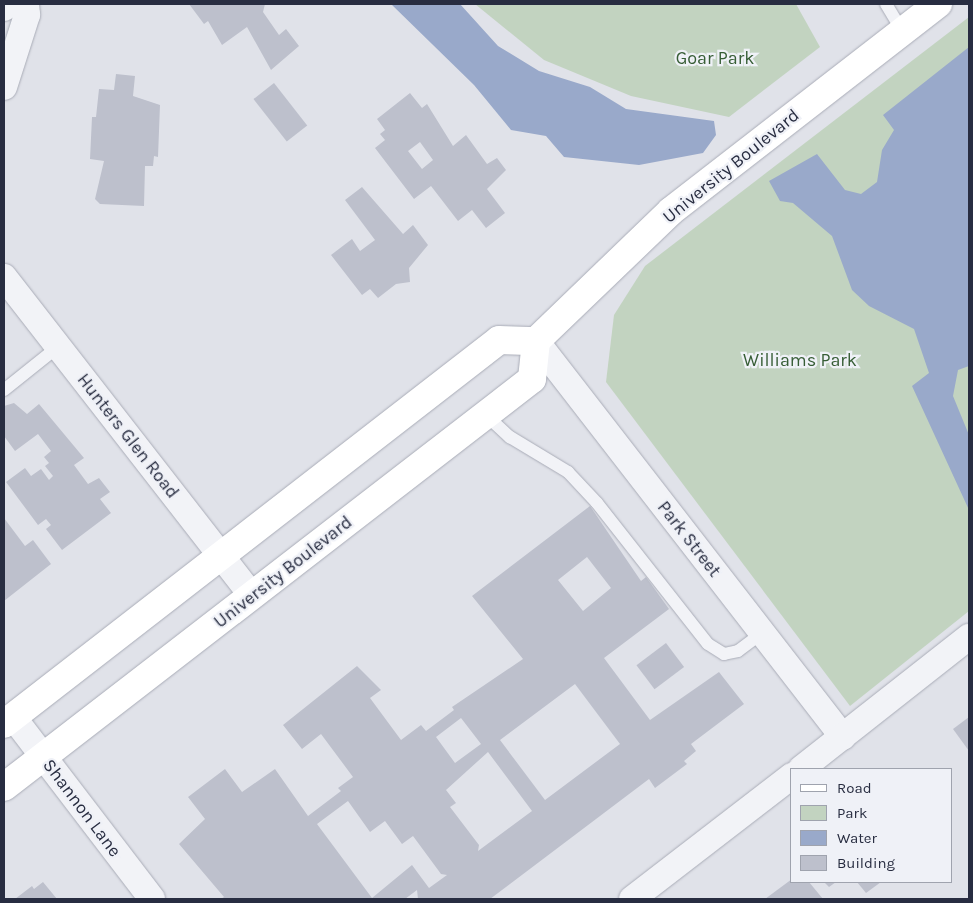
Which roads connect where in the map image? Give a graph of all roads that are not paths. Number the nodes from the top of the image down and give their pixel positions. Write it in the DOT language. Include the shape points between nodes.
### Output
graph roads {
  1 [pos="10,4"];
  2 [pos="26,4"];
  3 [pos="886,4"];
  4 [pos="938,4"];
  5 [pos="4,8"];
  6 [pos="902,31"];
  7 [pos="4,87"];
  8 [pos="4,277"];
  9 [pos="536,341"];
  10 [pos="59,346"];
  11 [pos="4,390"];
  12 [pos="486,415"];
  13 [pos="220,556"];
  14 [pos="252,595"];
  15 [pos="762,632"];
  16 [pos="969,637"];
  17 [pos="8,721"];
  18 [pos="843,736"];
  19 [pos="43,757"];
  20 [pos="802,768"];
  21 [pos="790,778"];
  22 [pos="4,787"];
  23 [pos="152,899"];
  24 [pos="632,899"];
  1 -- 5 [label="street"];
  2 -- 7 [label="street"];
  3 -- 6 [label="lane"];
  4 -- 6 [label="street, University Boulevard"];
  6 -- 9 [label="street, University Boulevard" via="671,212"];
  8 -- 10 [label="street, Hunters Glen Road"];
  9 -- 12 [label="street, University Boulevard" via="532,379"];
  9 -- 13 [label="street" via="499,340"];
  9 -- 15 [label="street, Park Street"];
  10 -- 11 [label="lane"];
  10 -- 13 [label="street, Hunters Glen Road"];
  12 -- 14 [label="street, University Boulevard"];
  12 -- 15 [label="lane" via="510,437 568,472 597,503 708,644 724,654 738,651"];
  13 -- 14 [label="street, Hunters Glen Road"];
  13 -- 17 [label="street"];
  14 -- 19 [label="street, University Boulevard"];
  15 -- 18 [label="street, Park Street"];
  16 -- 18 [label="street"];
  17 -- 19 [label="street, Shannon Lane"];
  18 -- 20 [label="street"];
  19 -- 22 [label="street, University Boulevard"];
  19 -- 23 [label="street, Shannon Lane"];
  21 -- 24 [label="street"];
}
